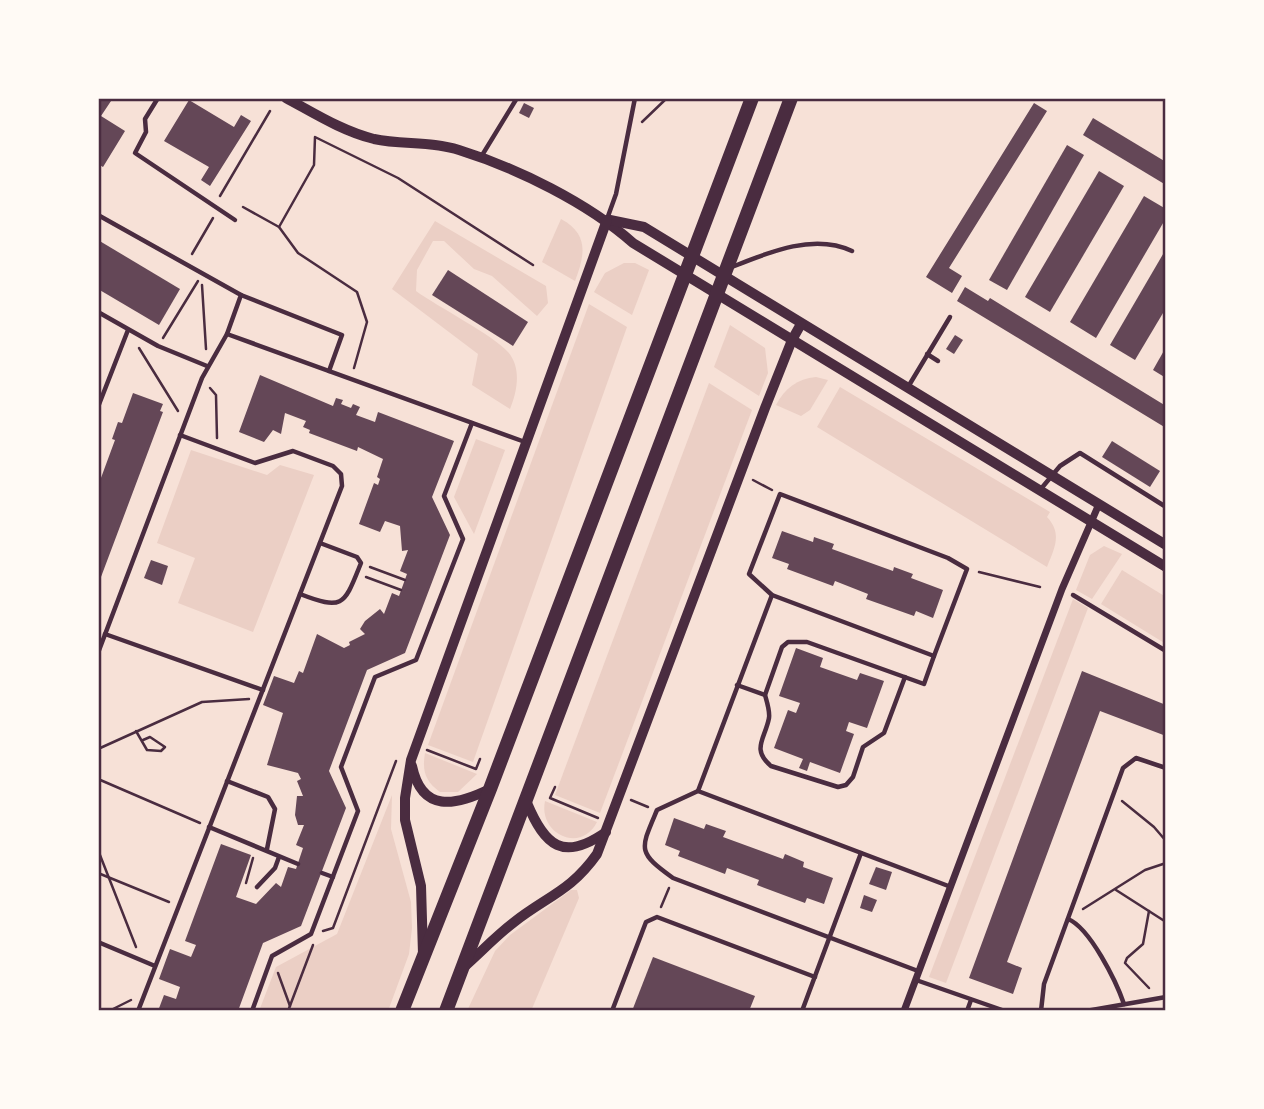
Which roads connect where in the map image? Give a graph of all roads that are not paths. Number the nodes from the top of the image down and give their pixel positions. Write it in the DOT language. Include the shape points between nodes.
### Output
graph roads {
  1 [pos="158,98"];
  2 [pos="286,98"];
  3 [pos="517,98"];
  4 [pos="635,98"];
  5 [pos="752,98"];
  6 [pos="790,98"];
  7 [pos="481,158"];
  8 [pos="98,215"];
  9 [pos="235,220"];
  10 [pos="607,220"];
  11 [pos="852,251"];
  12 [pos="719,273"];
  13 [pos="241,295"];
  14 [pos="98,312"];
  15 [pos="950,317"];
  16 [pos="801,324"];
  17 [pos="128,330"];
  18 [pos="227,334"];
  19 [pos="792,340"];
  20 [pos="927,354"];
  21 [pos="938,361"];
  22 [pos="206,366"];
  23 [pos="329,370"];
  24 [pos="907,388"];
  25 [pos="897,404"];
  26 [pos="98,407"];
  27 [pos="472,423"];
  28 [pos="180,435"];
  29 [pos="527,442"];
  30 [pos="1050,474"];
  31 [pos="1040,490"];
  32 [pos="1099,504"];
  33 [pos="1166,507"];
  34 [pos="1089,521"];
  35 [pos="320,542"];
  36 [pos="1166,545"];
  37 [pos="1166,568"];
  38 [pos="300,594"];
  39 [pos="772,594"];
  40 [pos="1073,595"];
  41 [pos="105,634"];
  42 [pos="1166,651"];
  43 [pos="98,653"];
  44 [pos="934,656"];
  45 [pos="905,677"];
  46 [pos="737,685"];
  47 [pos="263,690"];
  48 [pos="765,695"];
  49 [pos="411,760"];
  50 [pos="1166,768"];
  51 [pos="227,781"];
  52 [pos="490,789"];
  53 [pos="698,791"];
  54 [pos="527,803"];
  55 [pos="209,827"];
  56 [pos="606,832"];
  57 [pos="267,849"];
  58 [pos="861,853"];
  59 [pos="279,857"];
  60 [pos="298,864"];
  61 [pos="321,873"];
  62 [pos="333,877"];
  63 [pos="257,887"];
  64 [pos="951,887"];
  65 [pos="1068,919"];
  66 [pos="830,936"];
  67 [pos="98,942"];
  68 [pos="423,955"];
  69 [pos="155,966"];
  70 [pos="462,969"];
  71 [pos="919,971"];
  72 [pos="815,977"];
  73 [pos="916,980"];
  74 [pos="1166,998"];
  75 [pos="971,1000"];
  76 [pos="1124,1004"];
  77 [pos="138,1011"];
  78 [pos="252,1011"];
  79 [pos="402,1011"];
  80 [pos="446,1011"];
  81 [pos="612,1011"];
  82 [pos="802,1011"];
  83 [pos="904,1011"];
  84 [pos="967,1011"];
  85 [pos="1004,1011"];
  86 [pos="1041,1011"];
  87 [pos="1087,1011"];
  1 -- 9 [label="lane" via="145,119 146,132 135,153"];
  2 -- 7 [label="street" via="341,128 373,139 434,143"];
  3 -- 7 [label="lane"];
  4 -- 10 [label="lane"];
  5 -- 52 [label="main road"];
  6 -- 54 [label="main road"];
  7 -- 10 [label="street"];
  8 -- 13 [label="lane"];
  10 -- 12 [label="street" via="644,227"];
  10 -- 19 [label="street" via="633,243"];
  10 -- 29 [label="street"];
  11 -- 12 [label="lane" via="828,242 800,245"];
  12 -- 16 [label="street"];
  13 -- 18 [label="lane"];
  13 -- 23 [label="lane" via="342,335"];
  14 -- 17 [label="lane"];
  15 -- 20 [label="lane"];
  16 -- 19 [label="street"];
  16 -- 24 [label="street"];
  17 -- 22 [label="lane"];
  17 -- 26 [label="lane"];
  18 -- 22 [label="lane"];
  18 -- 23 [label="lane"];
  19 -- 25 [label="street"];
  19 -- 56 [label="street"];
  20 -- 21 [label="lane"];
  20 -- 24 [label="lane"];
  22 -- 28 [label="lane"];
  23 -- 27 [label="lane"];
  24 -- 25 [label="street"];
  24 -- 30 [label="street"];
  25 -- 31 [label="street"];
  27 -- 29 [label="lane"];
  27 -- 62 [label="lane" via="444,496 463,539 416,660 375,677 341,767 358,811"];
  28 -- 35 [label="lane" via="255,463 293,451 333,466 341,474 342,486"];
  28 -- 41 [label="lane"];
  29 -- 49 [label="street"];
  30 -- 31 [label="lane"];
  30 -- 32 [label="street"];
  30 -- 33 [label="lane" via="1080,453"];
  31 -- 34 [label="street"];
  32 -- 34 [label="street"];
  32 -- 36 [label="street"];
  34 -- 37 [label="street"];
  34 -- 64 [label="street"];
  35 -- 38 [label="lane"];
  35 -- 38 [label="lane" via="357,557 360,563 350,591 339,603 329,605"];
  38 -- 47 [label="lane"];
  39 -- 44 [label="lane"];
  39 -- 44 [label="lane" via="749,574 780,494 967,569"];
  39 -- 46 [label="lane"];
  40 -- 42 [label="lane"];
  41 -- 43 [label="lane"];
  41 -- 47 [label="lane"];
  44 -- 45 [label="lane" via="924,684"];
  45 -- 48 [label="lane" via="796,640 782,647"];
  45 -- 48 [label="lane" via="884,733 863,747 853,777 838,787 771,766 763,759 759,743 770,716"];
  46 -- 48 [label="lane"];
  46 -- 53 [label="lane"];
  47 -- 51 [label="lane"];
  49 -- 52 [label="street" via="420,788 441,802 456,803"];
  49 -- 68 [label="street" via="405,820 421,886"];
  50 -- 65 [label="lane" via="1145,759 1128,762"];
  51 -- 55 [label="lane"];
  51 -- 57 [label="lane" via="268,797 275,809"];
  52 -- 68 [label="main road"];
  53 -- 58 [label="lane"];
  53 -- 66 [label="lane" via="657,810 643,851 648,860 673,878"];
  54 -- 56 [label="street" via="544,836 555,845 581,847"];
  54 -- 70 [label="main road"];
  55 -- 57 [label="lane"];
  55 -- 69 [label="lane"];
  56 -- 70 [label="street" via="583,874 514,922"];
  57 -- 59 [label="lane"];
  58 -- 64 [label="lane"];
  58 -- 66 [label="lane"];
  59 -- 60 [label="lane"];
  59 -- 63 [label="lane" via="275,869"];
  61 -- 62 [label="lane"];
  62 -- 78 [label="lane" via="311,934 272,956"];
  64 -- 71 [label="street"];
  65 -- 76 [label="lane" via="1084,929"];
  65 -- 86 [label="lane" via="1044,984"];
  66 -- 71 [label="lane"];
  66 -- 72 [label="lane"];
  67 -- 69 [label="lane"];
  68 -- 79 [label="main road"];
  69 -- 77 [label="lane"];
  70 -- 80 [label="main road"];
  71 -- 73 [label="street"];
  72 -- 81 [label="lane" via="657,917 646,922"];
  72 -- 82 [label="lane"];
  73 -- 75 [label="lane"];
  73 -- 83 [label="street"];
  74 -- 76 [label="lane"];
  75 -- 84 [label="lane"];
  75 -- 85 [label="lane"];
  76 -- 87 [label="lane"];
}
